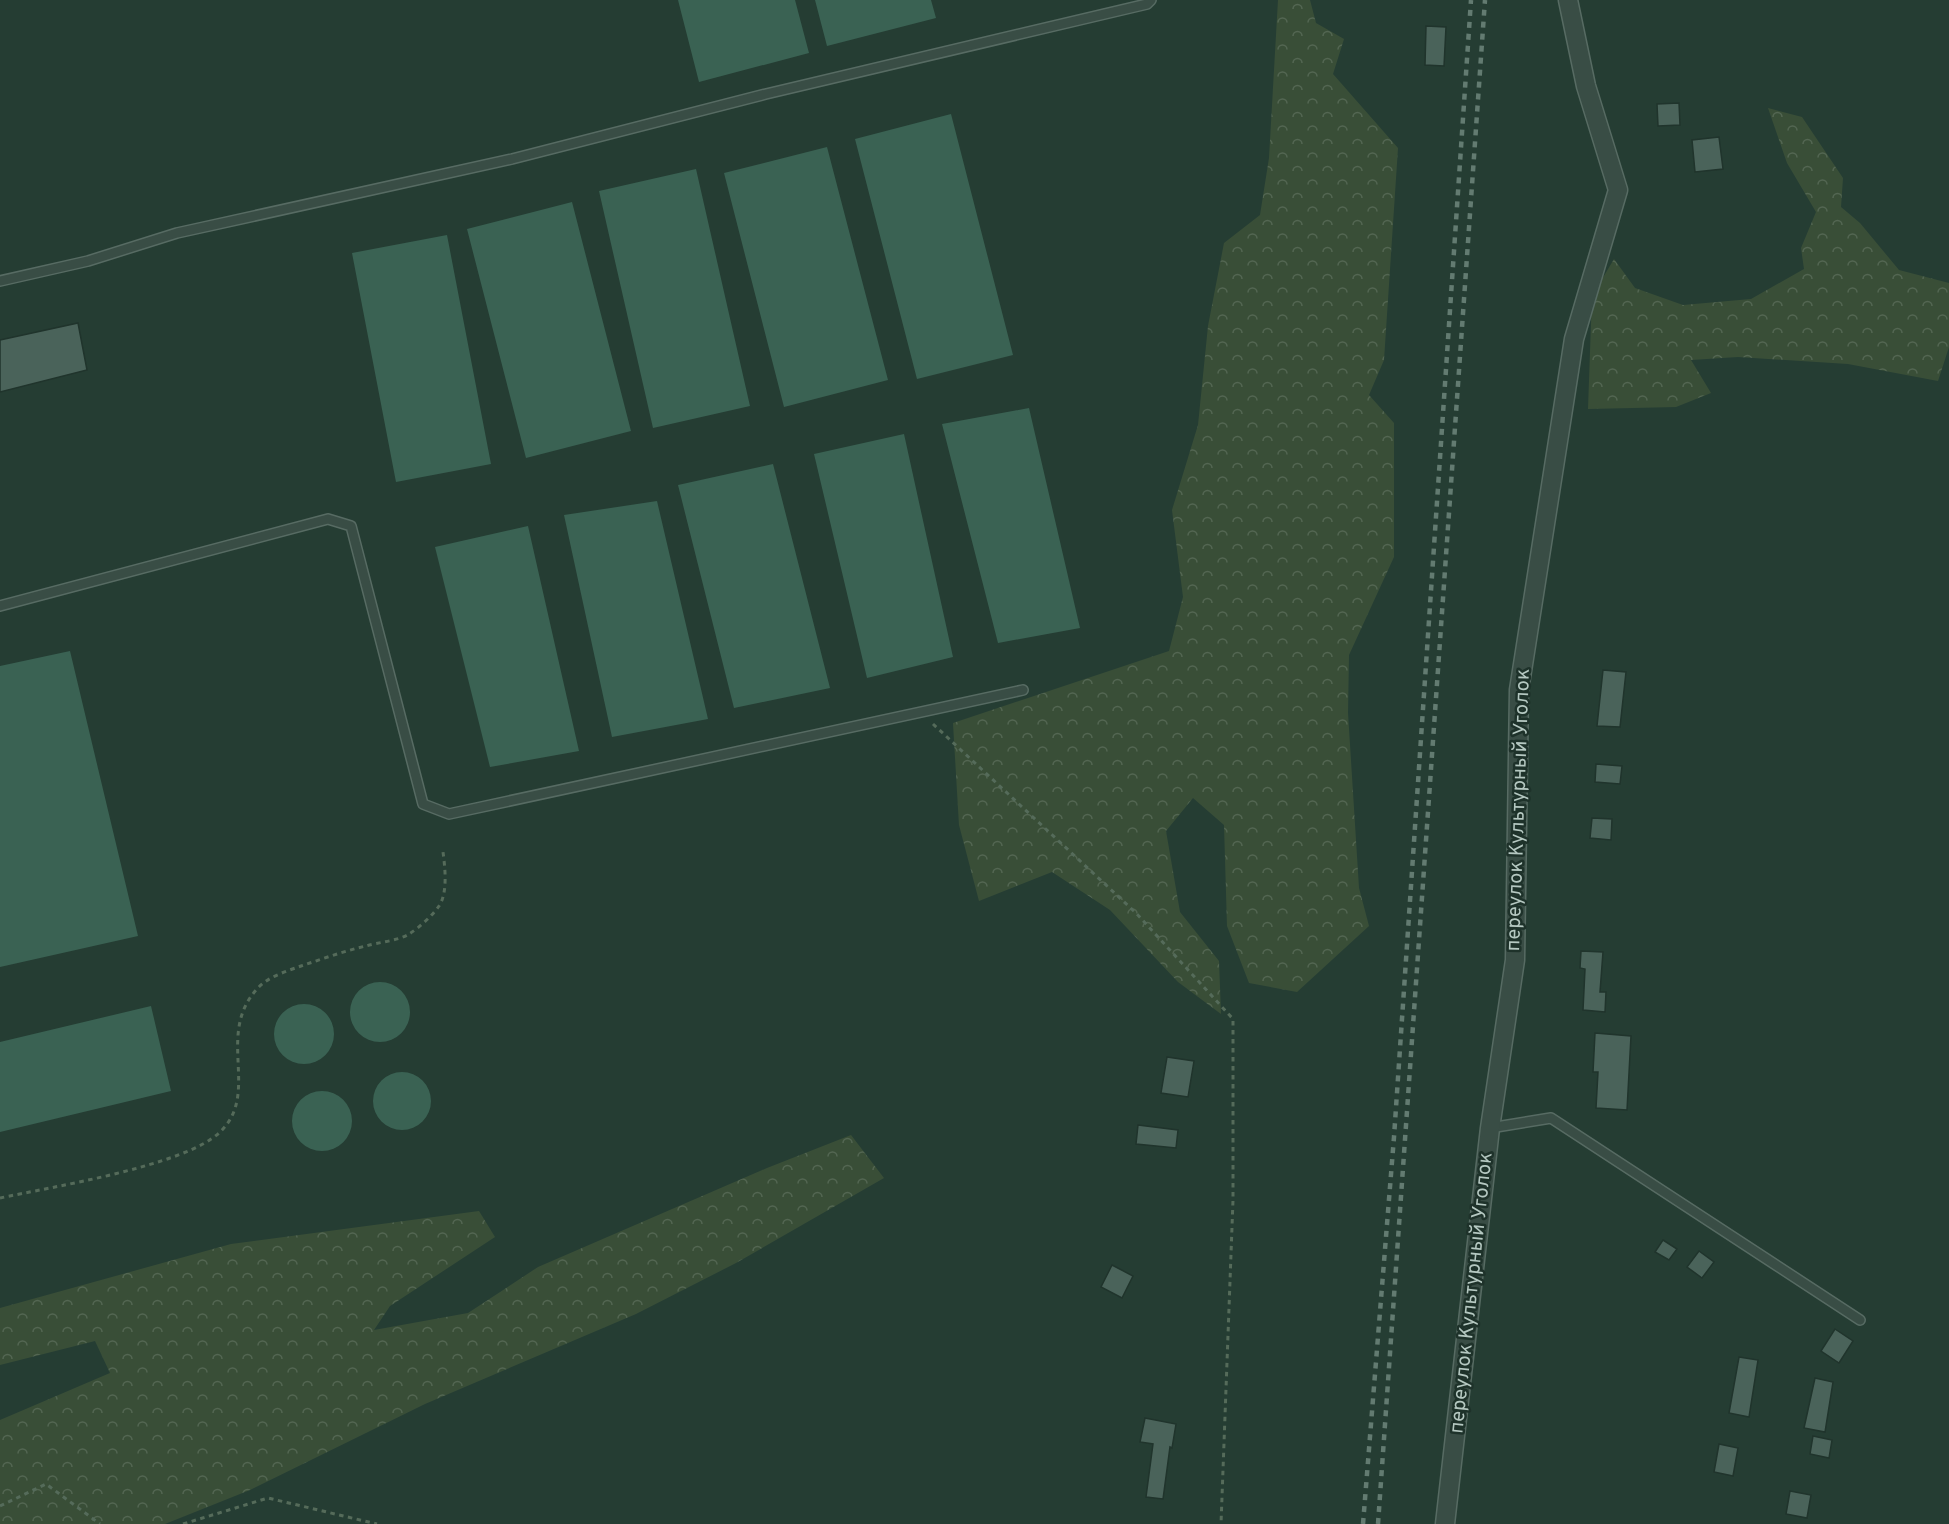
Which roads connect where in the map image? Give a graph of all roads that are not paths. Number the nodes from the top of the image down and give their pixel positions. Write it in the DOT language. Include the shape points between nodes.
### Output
graph roads {
  1 [pos="1150,0"];
  2 [pos="1568,0"];
  3 [pos="0,281"];
  4 [pos="0,606"];
  5 [pos="1023,690"];
  6 [pos="1490,1128"];
  7 [pos="1860,1320"];
  8 [pos="1445,1524"];
  1 -- 3 [label="lane" via="1147,4 512,159 177,233 88,261"];
  2 -- 6 [label="street, переулок Культурный Уголок" via="1586,86 1618,190 1575,339 1519,690 1515,960"];
  4 -- 5 [label="lane" via="328,519 351,526 423,804 449,814"];
  6 -- 7 [label="lane" via="1551,1118"];
  6 -- 8 [label="street, переулок Культурный Уголок"];
}
